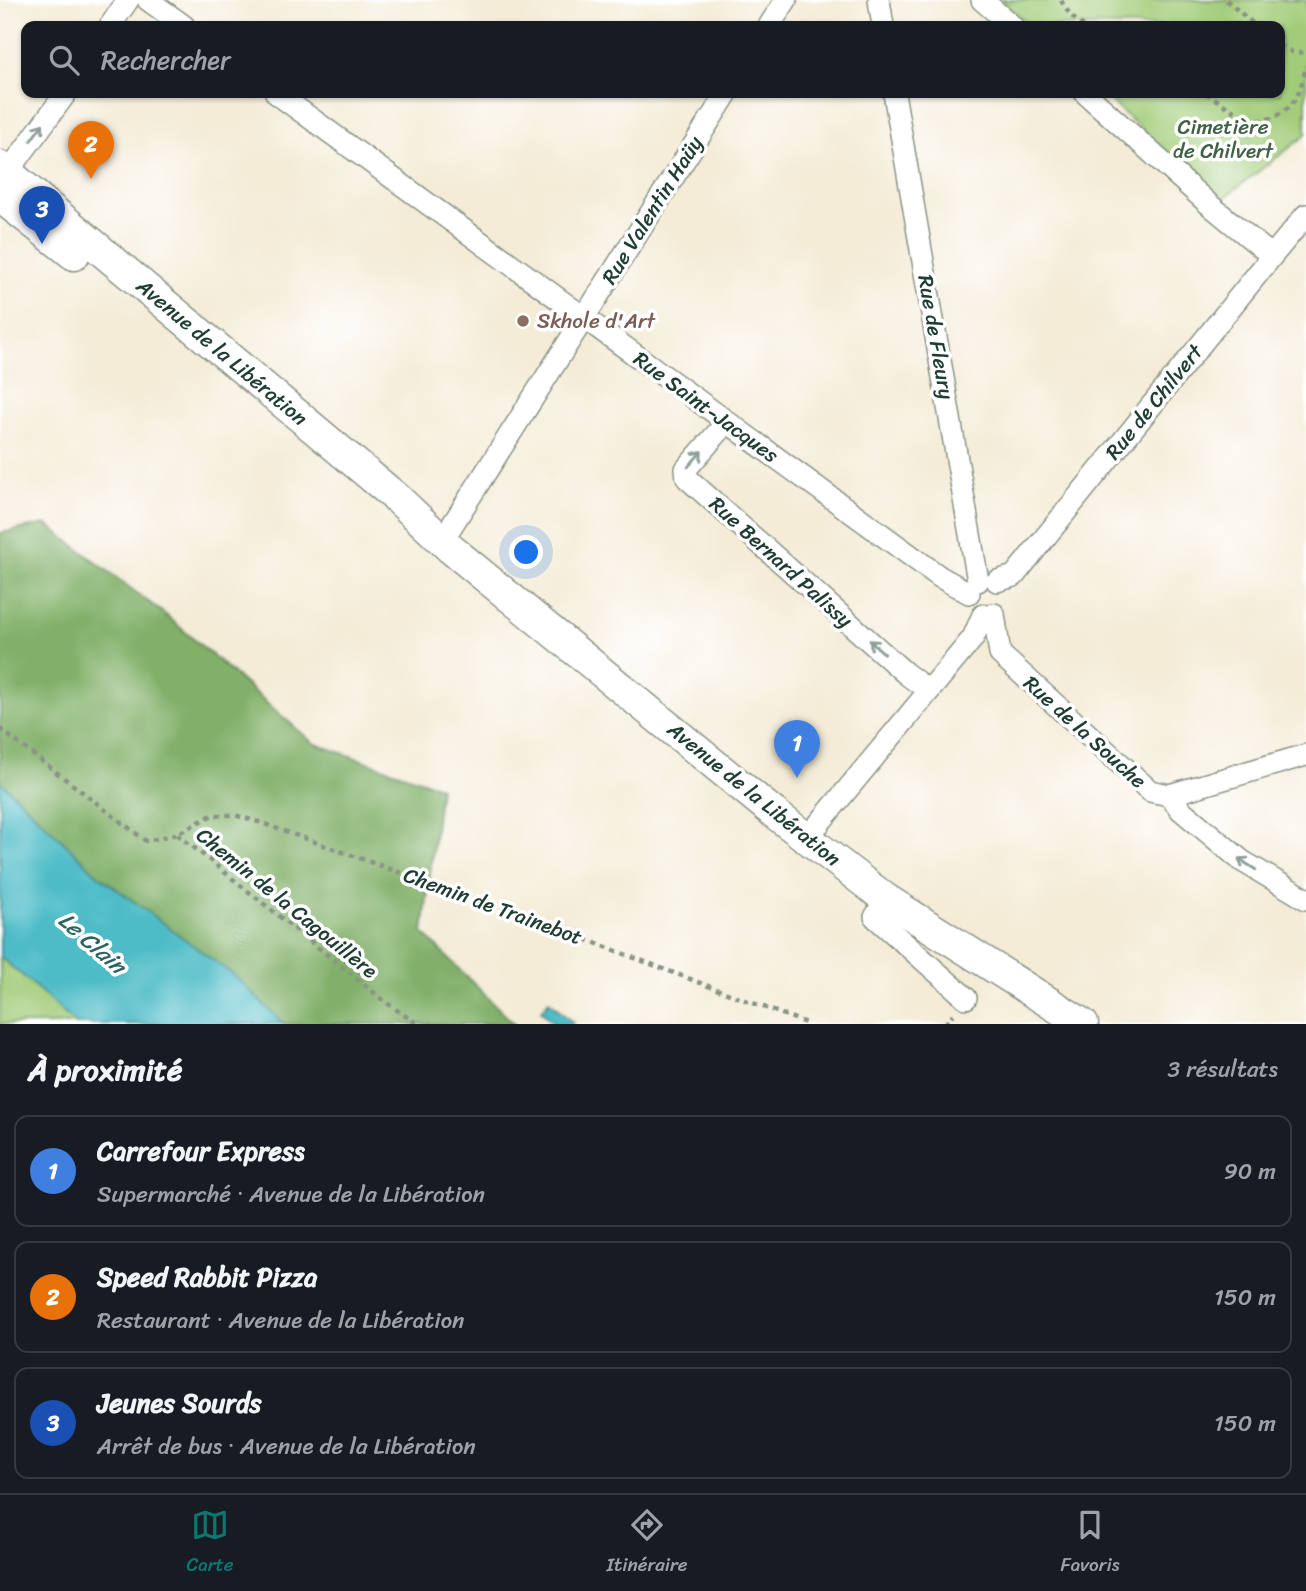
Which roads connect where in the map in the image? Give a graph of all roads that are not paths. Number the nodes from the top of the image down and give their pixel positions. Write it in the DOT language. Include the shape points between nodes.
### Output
graph roads {
  1 [pos="128,0"];
  2 [pos="148,0"];
  3 [pos="786,0"];
  4 [pos="878,0"];
  5 [pos="982,0"];
  6 [pos="113,21"];
  7 [pos="177,21"];
  8 [pos="772,21"];
  9 [pos="882,21"];
  10 [pos="1006,21"];
  11 [pos="62,98"];
  12 [pos="283,98"];
  13 [pos="724,98"];
  14 [pos="895,98"];
  15 [pos="1092,98"];
  16 [pos="2,176"];
  17 [pos="1306,215"];
  18 [pos="1272,256"];
  19 [pos="584,317"];
  20 [pos="727,422"];
  21 [pos="442,541"];
  22 [pos="982,585"];
  23 [pos="988,614"];
  24 [pos="929,691"];
  25 [pos="1306,755"];
  26 [pos="1169,795"];
  27 [pos="807,838"];
  28 [pos="886,899"];
  29 [pos="1306,899"];
  30 [pos="966,998"];
  31 [pos="1083,1024"];
  1 -- 6 [label="street"];
  2 -- 7 [label="street"];
  3 -- 8 [label="street"];
  4 -- 9 [label="street"];
  5 -- 10 [label="street"];
  16 -- 11 [label="street, one-way"];
  12 -- 19 [label="street, Rue Saint-Jacques"];
  13 -- 19 [label="street, Rue Valentin Haüy"];
  14 -- 22 [label="street, Rue de Fleury"];
  15 -- 18 [label="street"];
  16 -- 21 [label="main road, Avenue de la Libération" via="49,234 394,514"];
  17 -- 18 [label="street, Rue de Chilvert"];
  18 -- 22 [label="street, Rue de Chilvert" via="1014,576"];
  19 -- 20 [label="street, Rue Saint-Jacques"];
  19 -- 21 [label="street, Rue Valentin Haüy"];
  20 -- 22 [label="street, Rue Saint-Jacques" via="940,578"];
  24 -- 20 [label="street, Rue Bernard Palissy, one-way" via="687,478 686,469"];
  21 -- 27 [label="main road, Avenue de la Libération"];
  22 -- 23 [label="street" via="971,604"];
  22 -- 23 [label="street" via="1004,590 1000,611"];
  23 -- 24 [label="street"];
  23 -- 26 [label="street, Rue de la Souche" via="1000,654 1150,791"];
  24 -- 27 [label="street"];
  25 -- 26 [label="street"];
  29 -- 26 [label="street, Rue de la Souche, one-way" via="1242,861"];
  27 -- 28 [label="main road, Avenue de la Libération"];
  28 -- 30 [label="street" via="875,917"];
  28 -- 31 [label="main road, Avenue de la Libération"];
}
